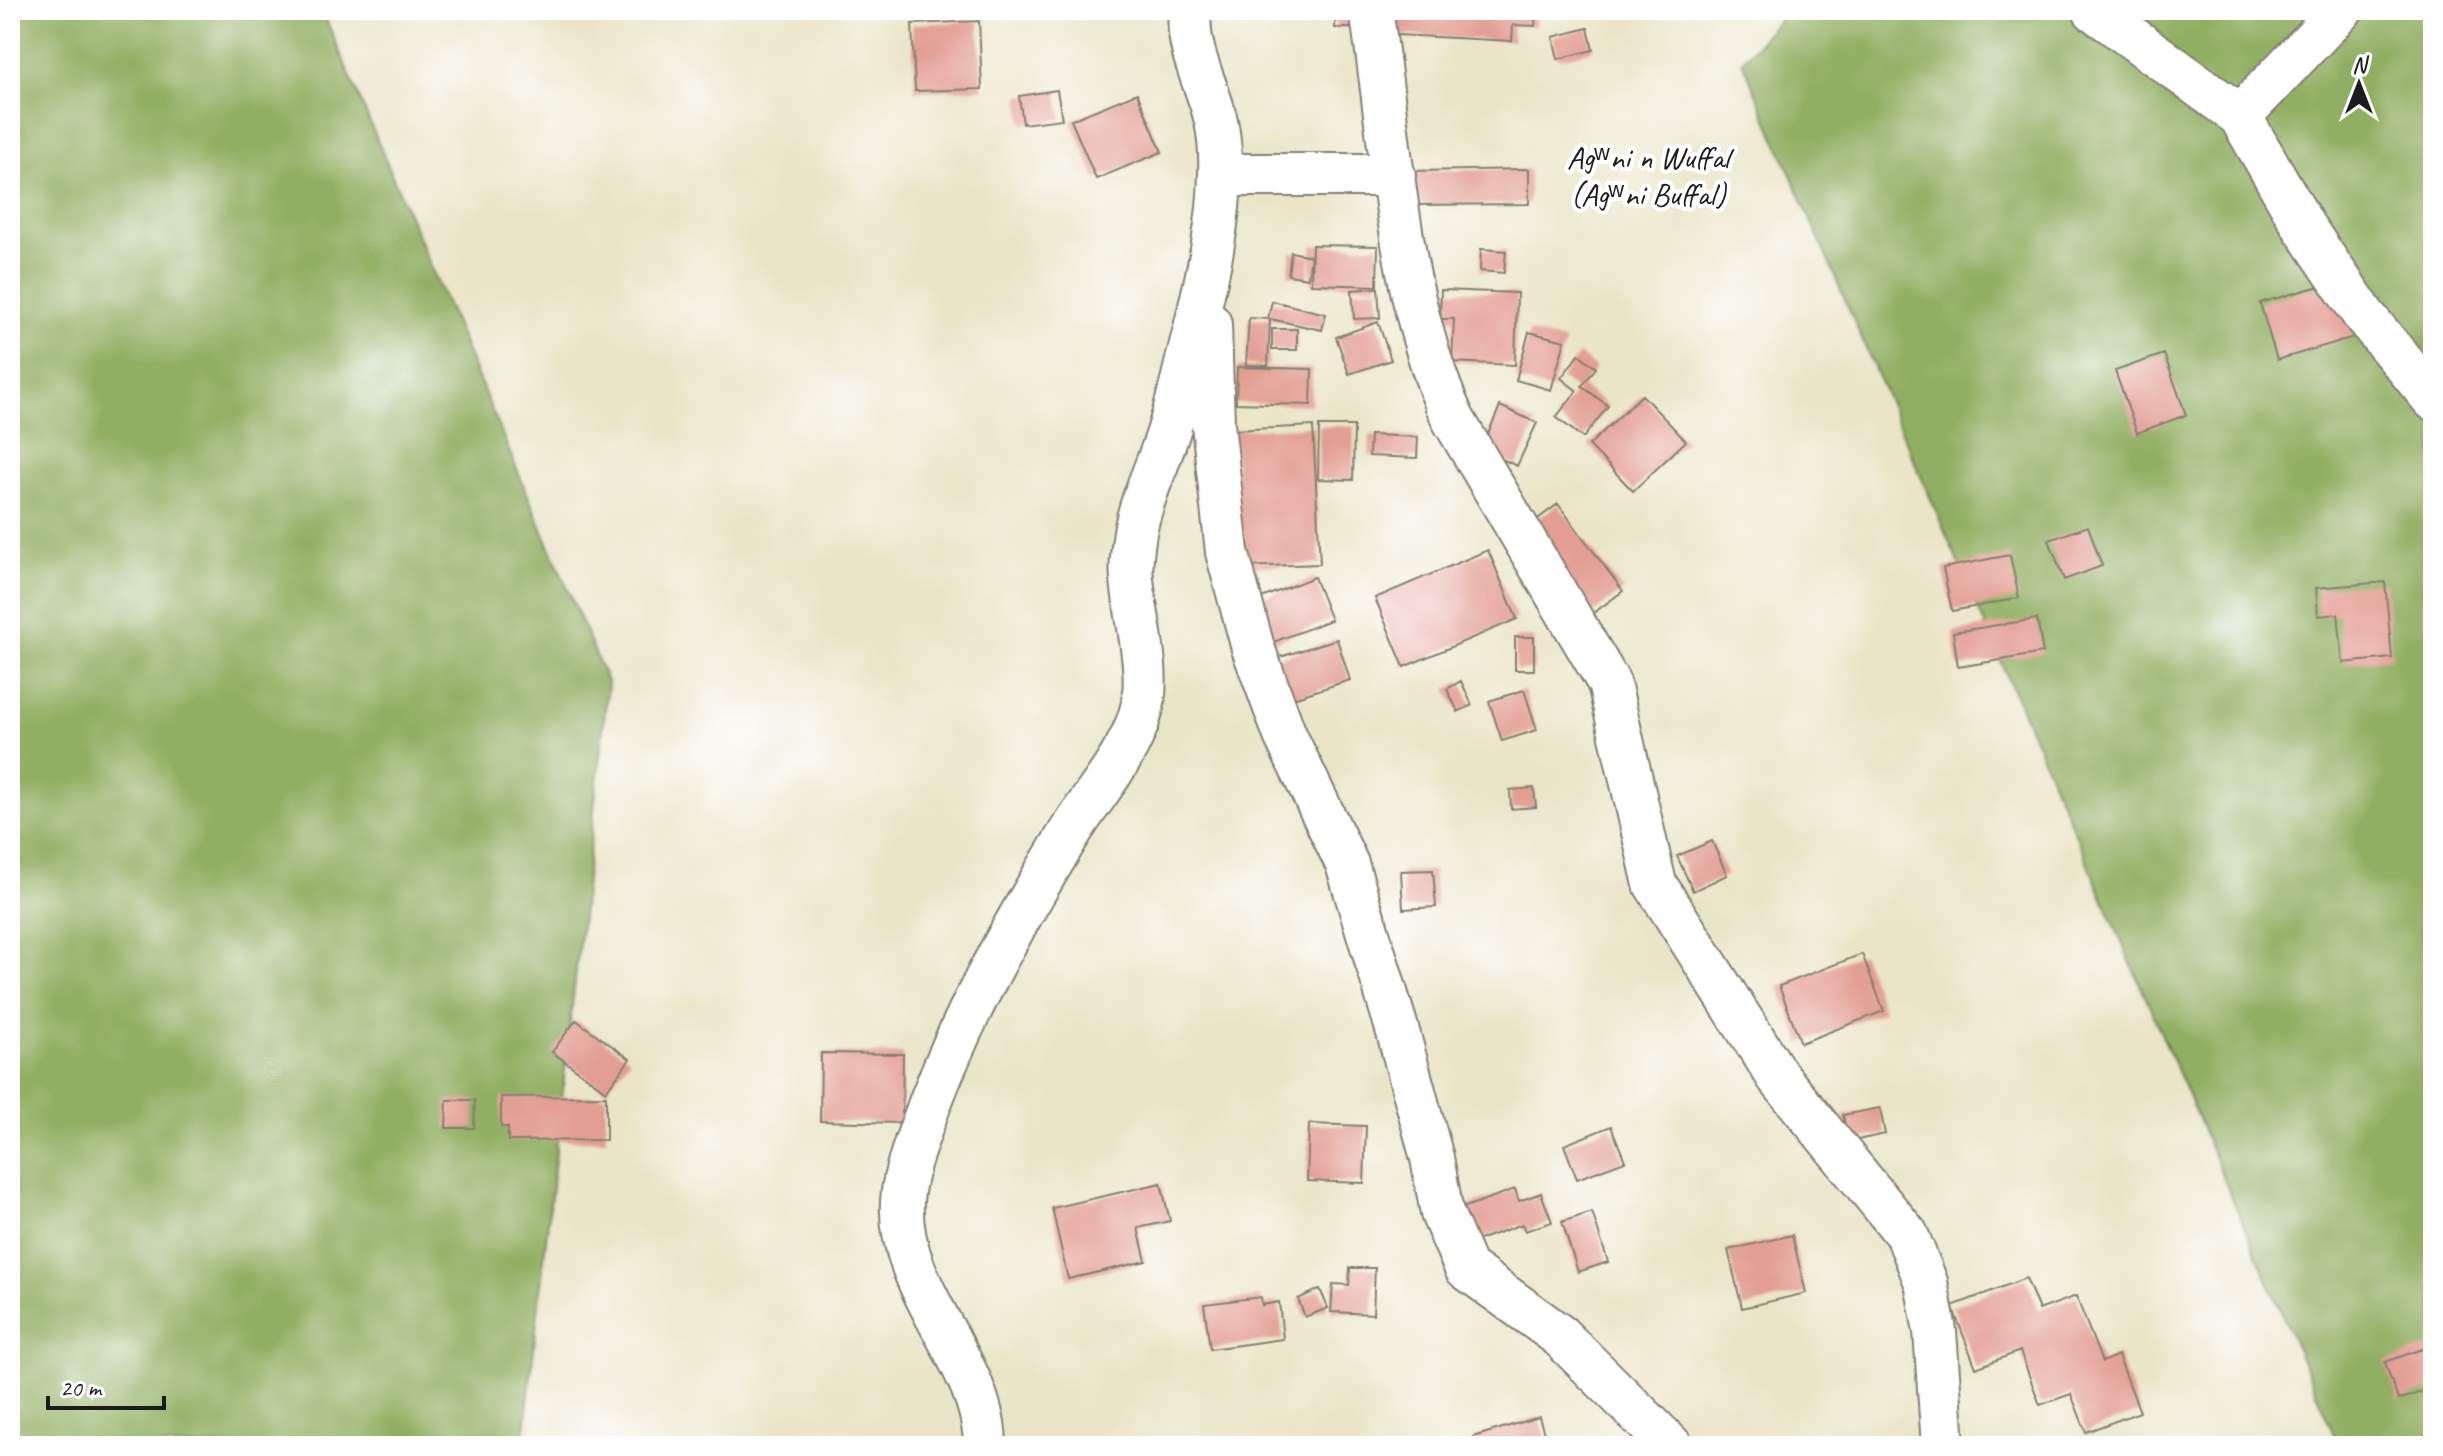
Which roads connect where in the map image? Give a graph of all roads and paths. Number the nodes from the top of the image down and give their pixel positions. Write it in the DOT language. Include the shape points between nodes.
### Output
graph roads {
  1 [pos="1190,10"];
  2 [pos="1371,10"];
  3 [pos="2094,10"];
  4 [pos="2341,10"];
  5 [pos="2240,116"];
  6 [pos="1220,175"];
  7 [pos="1394,175"];
  8 [pos="1209,271"];
  9 [pos="2433,399"];
  10 [pos="985,1446"];
  11 [pos="1671,1446"];
  12 [pos="1943,1446"];
  1 -- 6 [label="street" via="1194,54 1214,111"];
  2 -- 7 [label="street"];
  3 -- 5 [label="street"];
  4 -- 5 [label="street"];
  5 -- 9 [label="street" via="2304,227 2363,314"];
  6 -- 7 [label="street"];
  6 -- 8 [label="street"];
  7 -- 12 [label="street" via="1405,260 1437,385 1609,683 1655,884 1778,1077 1907,1235 1926,1282 1935,1331"];
  8 -- 10 [label="street" via="1171,426 1135,533 1131,576 1143,664 1141,714 1118,761 998,955 934,1091 902,1199 903,1228 920,1286 977,1399"];
  8 -- 11 [label="street" via="1213,424 1227,552 1253,648 1285,735 1347,864 1425,1130 1442,1213 1466,1268 1560,1336"];
}
